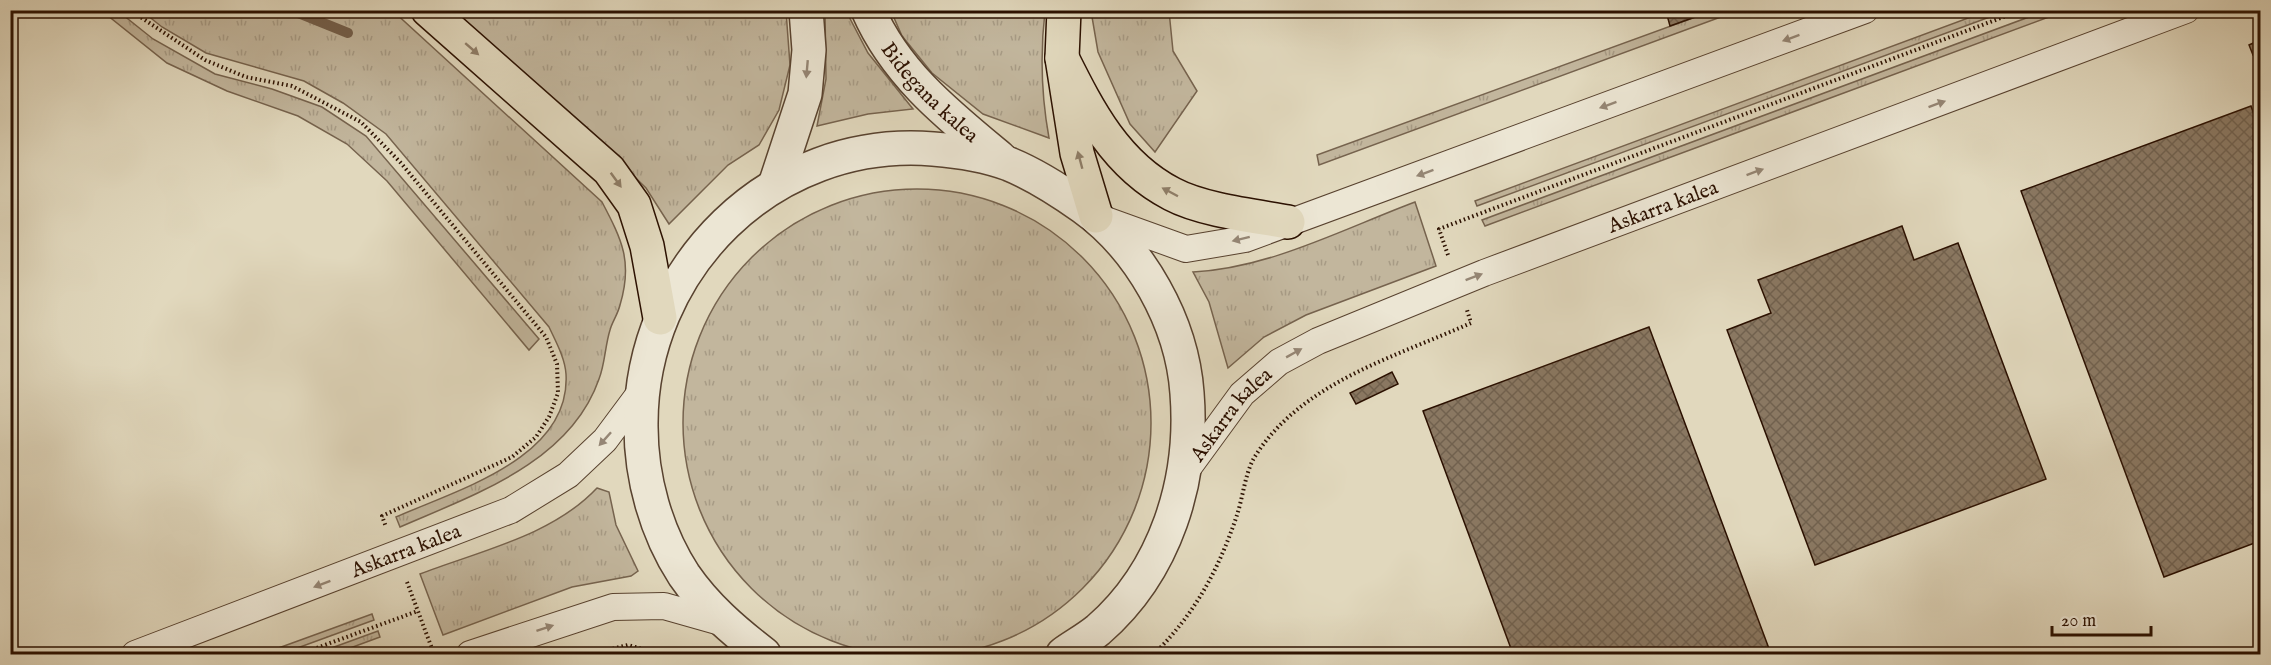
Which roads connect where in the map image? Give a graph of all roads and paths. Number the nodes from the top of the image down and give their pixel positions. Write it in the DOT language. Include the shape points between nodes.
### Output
graph roads {
  1 [pos="130,10"];
  2 [pos="428,10"];
  3 [pos="807,10"];
  4 [pos="868,10"];
  5 [pos="1064,10"];
  6 [pos="1865,10"];
  7 [pos="2186,10"];
  8 [pos="1062,58"];
  9 [pos="1006,163"];
  10 [pos="775,185"];
  11 [pos="1096,216"];
  12 [pos="1288,222"];
  13 [pos="660,318"];
  14 [pos="640,393"];
  15 [pos="1185,472"];
  16 [pos="398,556"];
  17 [pos="417,611"];
  18 [pos="724,623"];
  19 [pos="1098,642"];
  20 [pos="135,654"];
  21 [pos="300,654"];
  22 [pos="434,654"];
  23 [pos="470,654"];
  24 [pos="591,654"];
  25 [pos="660,654"];
  26 [pos="764,654"];
  27 [pos="1063,654"];
  1 -- 16 [label="path" via="205,60 246,76 292,86 361,122 400,162 546,337 557,364 558,393 536,437 512,457 382,516"];
  2 -- 13 [label="highway, one-way" via="609,170 634,205 647,246"];
  3 -- 10 [label="street, one-way" via="805,94"];
  4 -- 9 [label="street, Bidegana kalea" via="877,31 906,73 942,110"];
  5 -- 8 [label="highway"];
  6 -- 12 [label="street, one-way"];
  15 -- 7 [label="street, Askarra kalea, one-way" via="1242,394 1279,362 1317,341 1475,276"];
  11 -- 8 [label="highway, one-way" via="1077,153"];
  12 -- 8 [label="highway, one-way" via="1230,212 1173,195 1135,170 1107,139"];
  9 -- 10 [label="street" via="959,151 924,148 864,152 818,165"];
  9 -- 11 [label="street" via="1054,185"];
  10 -- 13 [label="street" via="727,221 688,266"];
  12 -- 11 [label="street, one-way" via="1245,239 1186,249"];
  11 -- 15 [label="street" via="1128,250 1148,280 1174,333 1186,378 1190,425"];
  13 -- 14 [label="street"];
  14 -- 16 [label="street, Askarra kalea, one-way" via="605,440 568,475 511,510"];
  14 -- 18 [label="street" via="641,456 656,518 684,574"];
  15 -- 19 [label="street" via="1174,516 1155,558"];
  16 -- 17 [label="path"];
  16 -- 20 [label="street, Askarra kalea, one-way"];
  17 -- 21 [label="path"];
  17 -- 22 [label="path"];
  23 -- 18 [label="street, one-way" via="613,607 664,606"];
  18 -- 26 [label="street"];
  19 -- 27 [label="street"];
  24 -- 25 [label="path" via="628,645"];
}
